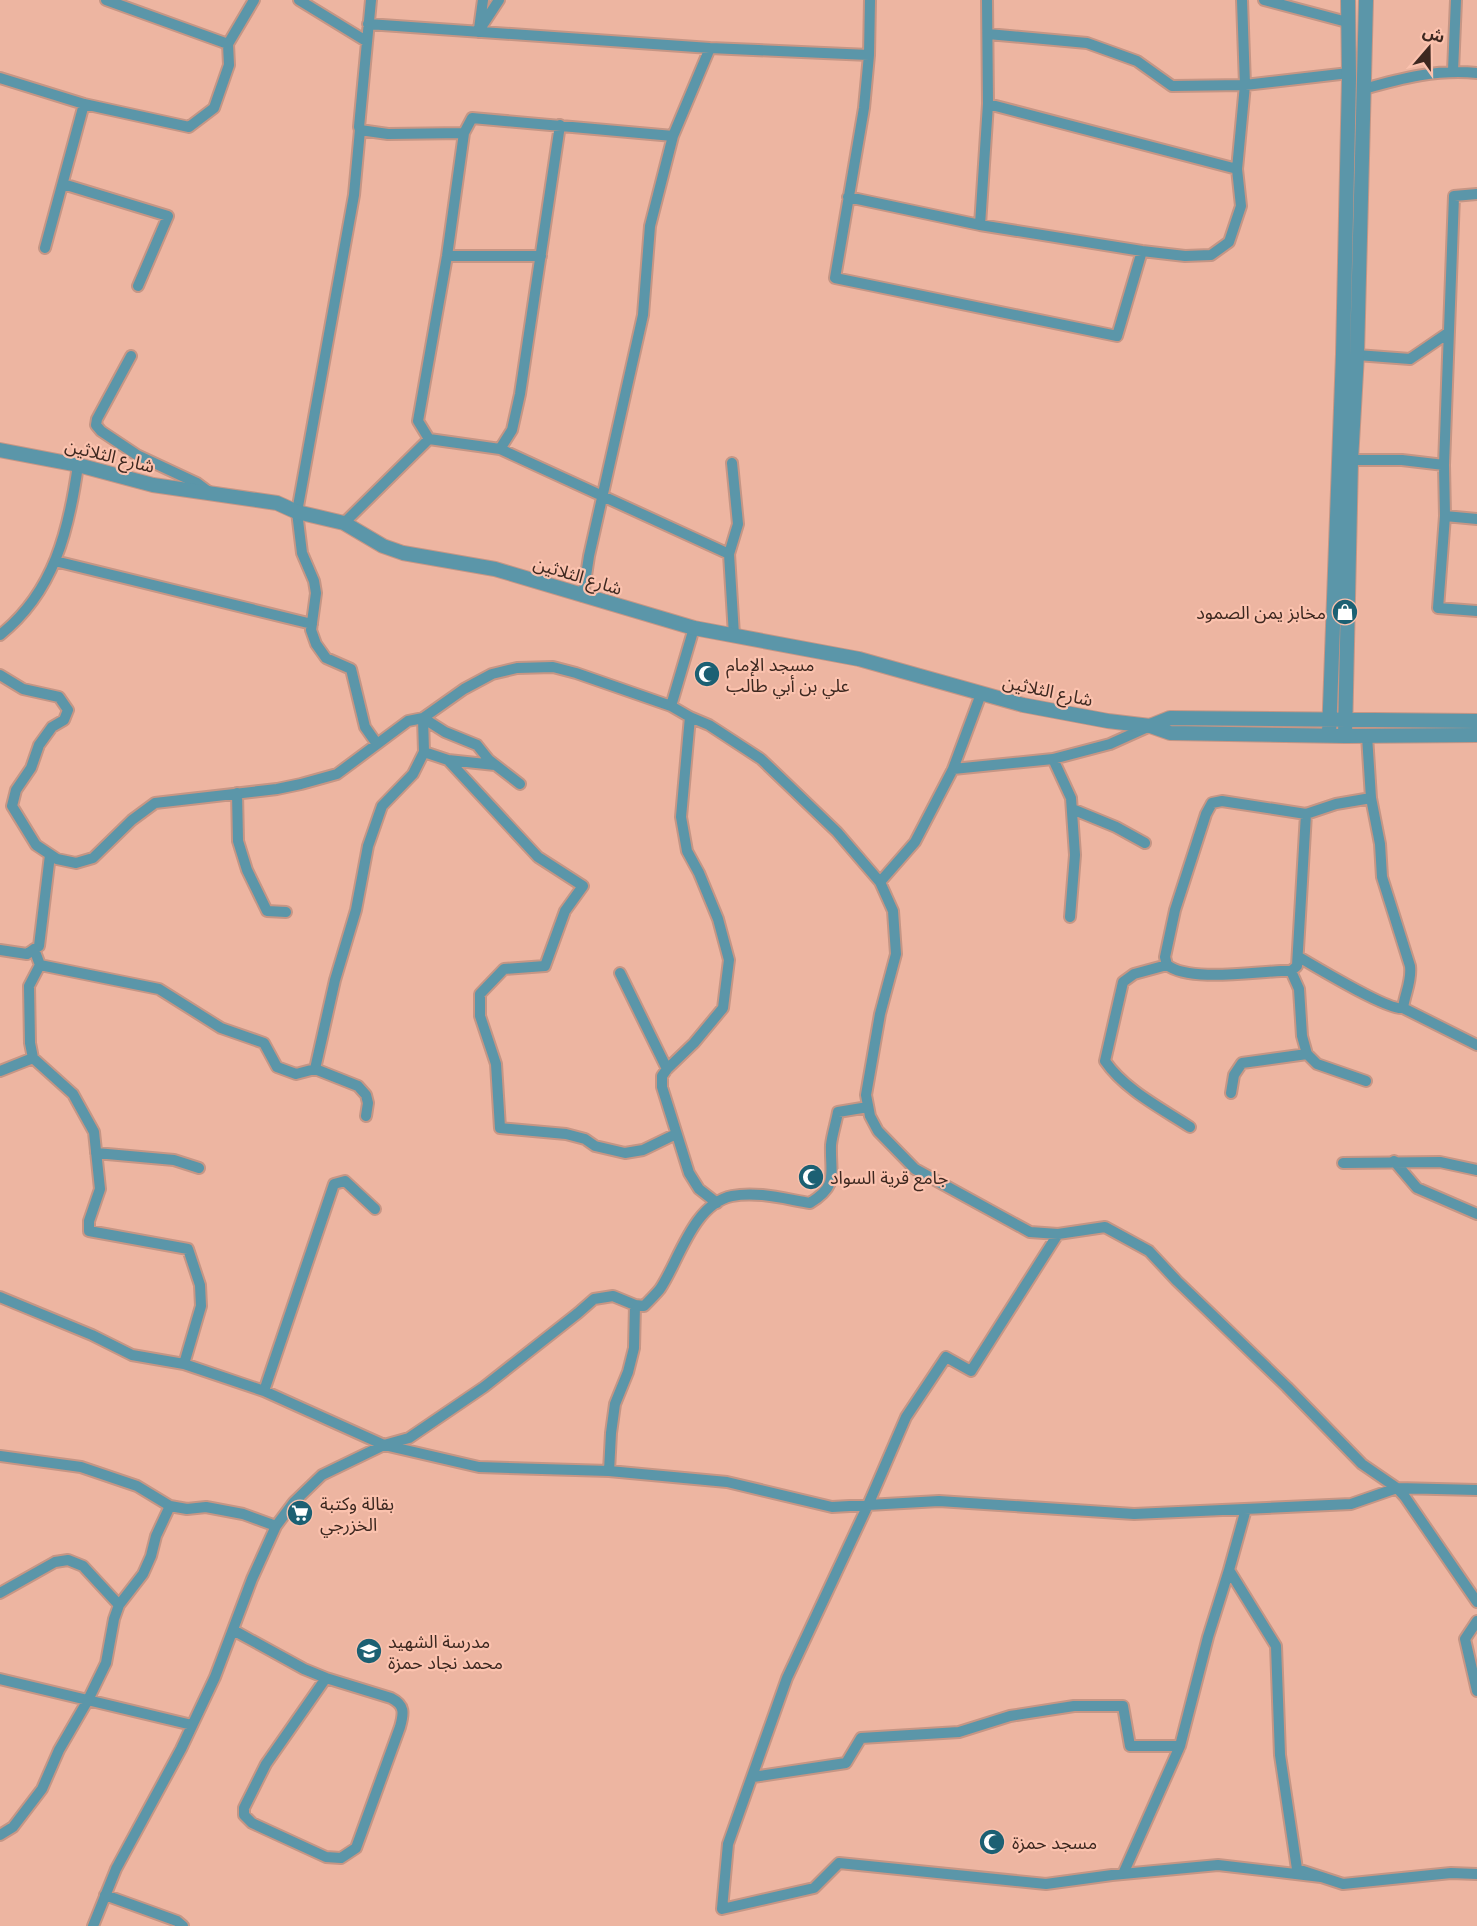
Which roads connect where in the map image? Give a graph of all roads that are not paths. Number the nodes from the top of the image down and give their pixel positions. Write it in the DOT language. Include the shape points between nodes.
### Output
graph roads {
  1 [pos="106,0"];
  2 [pos="254,0"];
  3 [pos="299,0"];
  4 [pos="371,0"];
  5 [pos="483,0"];
  6 [pos="499,0"];
  7 [pos="870,0"];
  8 [pos="987,0"];
  9 [pos="1242,0"];
  10 [pos="1264,0"];
  11 [pos="1348,0"];
  12 [pos="1366,0"];
  13 [pos="1456,0"];
  14 [pos="1347,22"];
  15 [pos="368,24"];
  16 [pos="478,32"];
  17 [pos="988,34"];
  18 [pos="366,41"];
  19 [pos="228,44"];
  20 [pos="710,48"];
  21 [pos="869,55"];
  22 [pos="1453,70"];
  23 [pos="1349,73"];
  24 [pos="1477,73"];
  25 [pos="0,78"];
  26 [pos="1245,85"];
  27 [pos="1364,89"];
  28 [pos="84,104"];
  29 [pos="988,104"];
  30 [pos="560,125"];
  31 [pos="360,130"];
  32 [pos="464,133"];
  33 [pos="673,136"];
  34 [pos="1238,169"];
  35 [pos="63,184"];
  36 [pos="1477,194"];
  37 [pos="848,197"];
  38 [pos="980,225"];
  39 [pos="45,248"];
  40 [pos="1142,251"];
  41 [pos="447,256"];
  42 [pos="541,256"];
  43 [pos="138,286"];
  44 [pos="1448,333"];
  45 [pos="1357,355"];
  46 [pos="131,356"];
  47 [pos="429,439"];
  48 [pos="500,449"];
  49 [pos="0,450"];
  50 [pos="1351,460"];
  51 [pos="732,463"];
  52 [pos="78,465"];
  53 [pos="1444,465"];
  54 [pos="212,494"];
  55 [pos="602,497"];
  56 [pos="297,512"];
  57 [pos="1445,516"];
  58 [pos="1477,519"];
  59 [pos="344,523"];
  60 [pos="729,554"];
  61 [pos="55,561"];
  62 [pos="583,596"];
  63 [pos="1477,610"];
  64 [pos="0,620"];
  65 [pos="312,624"];
  66 [pos="9,628"];
  67 [pos="694,628"];
  68 [pos="0,635"];
  69 [pos="734,635"];
  70 [pos="0,675"];
  71 [pos="981,694"];
  72 [pos="671,706"];
  73 [pos="690,717"];
  74 [pos="423,718"];
  75 [pos="1330,720"];
  76 [pos="1345,721"];
  77 [pos="1477,721"];
  78 [pos="1150,726"];
  79 [pos="1329,735"];
  80 [pos="1477,735"];
  81 [pos="1345,736"];
  82 [pos="1367,736"];
  83 [pos="377,744"];
  84 [pos="424,752"];
  85 [pos="1053,759"];
  86 [pos="448,760"];
  87 [pos="495,765"];
  88 [pos="953,769"];
  89 [pos="520,784"];
  90 [pos="237,794"];
  91 [pos="1371,798"];
  92 [pos="1072,809"];
  93 [pos="1306,814"];
  94 [pos="1145,843"];
  95 [pos="50,855"];
  96 [pos="880,882"];
  97 [pos="286,912"];
  98 [pos="1070,917"];
  99 [pos="34,949"];
  100 [pos="0,950"];
  101 [pos="1299,957"];
  102 [pos="40,965"];
  103 [pos="1167,965"];
  104 [pos="1291,971"];
  105 [pos="620,973"];
  106 [pos="1403,1008"];
  107 [pos="1477,1045"];
  108 [pos="1307,1054"];
  109 [pos="33,1058"];
  110 [pos="315,1069"];
  111 [pos="667,1069"];
  112 [pos="0,1071"];
  113 [pos="1366,1081"];
  114 [pos="1231,1093"];
  115 [pos="868,1107"];
  116 [pos="366,1116"];
  117 [pos="1190,1127"];
  118 [pos="676,1134"];
  119 [pos="96,1153"];
  120 [pos="1394,1161"];
  121 [pos="1343,1162"];
  122 [pos="199,1168"];
  123 [pos="1477,1170"];
  124 [pos="717,1203"];
  125 [pos="375,1209"];
  126 [pos="1477,1214"];
  127 [pos="1058,1234"];
  128 [pos="0,1298"];
  129 [pos="635,1305"];
  130 [pos="184,1364"];
  131 [pos="264,1391"];
  132 [pos="384,1445"];
  133 [pos="0,1456"];
  134 [pos="609,1471"];
  135 [pos="1397,1488"];
  136 [pos="1477,1490"];
  137 [pos="868,1505"];
  138 [pos="170,1506"];
  139 [pos="1246,1509"];
  140 [pos="276,1526"];
  141 [pos="1229,1570"];
  142 [pos="0,1593"];
  143 [pos="1477,1602"];
  144 [pos="119,1605"];
  145 [pos="1477,1621"];
  146 [pos="232,1630"];
  147 [pos="326,1678"];
  148 [pos="0,1679"];
  149 [pos="1477,1691"];
  150 [pos="88,1700"];
  151 [pos="192,1725"];
  152 [pos="1179,1746"];
  153 [pos="753,1777"];
  154 [pos="0,1835"];
  155 [pos="1123,1874"];
  156 [pos="1477,1875"];
  157 [pos="1321,1877"];
  158 [pos="105,1895"];
  159 [pos="93,1926"];
  160 [pos="183,1926"];
  1 -- 19 [label="street"];
  2 -- 19 [label="street"];
  3 -- 18 [label="street"];
  4 -- 15 [label="street"];
  5 -- 16 [label="street"];
  6 -- 16 [label="street"];
  7 -- 21 [label="street"];
  8 -- 17 [label="street"];
  9 -- 26 [label="street"];
  10 -- 14 [label="street"];
  11 -- 14 [label="street"];
  12 -- 27 [label="street"];
  13 -- 22 [label="street"];
  14 -- 23 [label="street"];
  15 -- 16 [label="street"];
  15 -- 18 [label="street"];
  16 -- 20 [label="street"];
  17 -- 26 [label="street" via="1087,43 1137,61 1172,86"];
  17 -- 29 [label="street"];
  18 -- 31 [label="street"];
  19 -- 28 [label="street" via="229,64 214,108 189,127"];
  20 -- 21 [label="street"];
  20 -- 33 [label="street"];
  21 -- 37 [label="street"];
  22 -- 24 [label="street"];
  22 -- 27 [label="street" via="1404,77"];
  23 -- 26 [label="street"];
  23 -- 75 [label="street"];
  25 -- 28 [label="street"];
  26 -- 34 [label="street"];
  27 -- 45 [label="street"];
  28 -- 35 [label="street"];
  29 -- 34 [label="street"];
  29 -- 38 [label="street"];
  30 -- 32 [label="street" via="472,118"];
  30 -- 33 [label="street"];
  30 -- 42 [label="street"];
  31 -- 32 [label="street" via="388,134"];
  31 -- 56 [label="street" via="354,195"];
  32 -- 41 [label="street"];
  33 -- 55 [label="street" via="650,226 644,315"];
  34 -- 40 [label="street" via="1241,206 1229,242 1211,255"];
  35 -- 39 [label="street"];
  35 -- 43 [label="street" via="168,216"];
  36 -- 44 [label="street" via="1454,196"];
  37 -- 38 [label="street"];
  37 -- 40 [label="street" via="835,278 1117,336"];
  38 -- 40 [label="street"];
  41 -- 42 [label="street"];
  41 -- 47 [label="street" via="418,421"];
  42 -- 48 [label="street" via="520,394 512,430"];
  44 -- 45 [label="street" via="1410,358"];
  44 -- 53 [label="street"];
  45 -- 50 [label="street"];
  46 -- 54 [label="street" via="96,425 137,455"];
  47 -- 48 [label="street"];
  47 -- 59 [label="street"];
  48 -- 55 [label="street"];
  49 -- 52 [label="street, شارع الثلاثين"];
  50 -- 53 [label="street"];
  50 -- 76 [label="street"];
  51 -- 60 [label="street" via="738,524"];
  52 -- 54 [label="street, شارع الثلاثين" via="153,485"];
  52 -- 61 [label="street"];
  53 -- 57 [label="street"];
  54 -- 56 [label="street, شارع الثلاثين" via="277,503"];
  55 -- 60 [label="street"];
  55 -- 62 [label="street"];
  56 -- 59 [label="street, شارع الثلاثين"];
  56 -- 65 [label="street" via="302,553 316,593"];
  57 -- 58 [label="street"];
  57 -- 63 [label="street" via="1438,608"];
  59 -- 62 [label="street, شارع الثلاثين" via="403,553 478,565"];
  60 -- 69 [label="street"];
  61 -- 65 [label="street"];
  61 -- 66 [label="street" via="46,583"];
  62 -- 67 [label="street, شارع الثلاثين"];
  64 -- 66 [label="street"];
  65 -- 83 [label="street" via="316,644 326,658 351,669 365,727"];
  66 -- 68 [label="street"];
  67 -- 69 [label="street, شارع الثلاثين"];
  67 -- 72 [label="street"];
  69 -- 71 [label="street, شارع الثلاثين" via="859,659"];
  70 -- 95 [label="street" via="23,689 59,697 68,710 39,746 12,806 36,845"];
  71 -- 78 [label="street, شارع الثلاثين" via="1065,714"];
  71 -- 88 [label="street"];
  72 -- 73 [label="street"];
  72 -- 74 [label="street" via="553,667 517,668 492,674"];
  73 -- 96 [label="street" via="761,759 837,832"];
  73 -- 111 [label="street" via="681,817 687,851 718,919 729,960 723,1008"];
  74 -- 83 [label="street" via="408,721"];
  74 -- 84 [label="street"];
  74 -- 87 [label="street" via="477,746"];
  75 -- 76 [label="street, شارع الثلاثين"];
  75 -- 78 [label="street, شارع الثلاثين" via="1170,718"];
  75 -- 79 [label="street"];
  76 -- 77 [label="street, شارع الثلاثين"];
  76 -- 81 [label="street"];
  78 -- 79 [label="street, شارع الثلاثين" via="1170,733"];
  78 -- 85 [label="street" via="1110,744"];
  79 -- 81 [label="street, شارع الثلاثين"];
  80 -- 82 [label="street, شارع الثلاثين"];
  81 -- 82 [label="street, شارع الثلاثين"];
  82 -- 91 [label="street"];
  83 -- 90 [label="street" via="337,774"];
  84 -- 86 [label="street"];
  84 -- 110 [label="street" via="413,774 382,807 368,846 356,910"];
  85 -- 88 [label="street"];
  85 -- 92 [label="street"];
  86 -- 87 [label="street"];
  86 -- 118 [label="street" via="538,857 583,886 565,911 545,966 504,969 480,994 480,1016 496,1064 500,1128 566,1134 626,1153 643,1150"];
  87 -- 89 [label="street"];
  88 -- 96 [label="street" via="915,842"];
  90 -- 95 [label="street" via="155,803 93,858 76,863"];
  90 -- 97 [label="street" via="238,841 247,870 267,911"];
  91 -- 93 [label="street"];
  91 -- 106 [label="street" via="1382,877 1410,966"];
  92 -- 94 [label="street"];
  92 -- 98 [label="street" via="1075,855"];
  93 -- 101 [label="street"];
  93 -- 103 [label="street" via="1212,802 1175,910 1165,957"];
  95 -- 99 [label="street" via="39,946"];
  96 -- 115 [label="street" via="894,911 896,954 880,1014"];
  99 -- 100 [label="street" via="27,954"];
  99 -- 102 [label="street"];
  101 -- 104 [label="street"];
  101 -- 106 [label="street" via="1376,999"];
  102 -- 109 [label="street" via="29,986"];
  102 -- 110 [label="street" via="159,989 221,1028 264,1043 277,1066 296,1074"];
  103 -- 104 [label="street" via="1193,975"];
  103 -- 117 [label="street" via="1134,974 1123,982 1105,1061 1147,1099"];
  104 -- 108 [label="street" via="1299,989"];
  105 -- 111 [label="street"];
  106 -- 107 [label="street"];
  108 -- 113 [label="street" via="1317,1064"];
  108 -- 114 [label="street" via="1242,1063 1234,1075"];
  109 -- 112 [label="street"];
  109 -- 119 [label="street" via="73,1094 94,1132"];
  110 -- 116 [label="street" via="358,1086 366,1095"];
  111 -- 118 [label="street" via="662,1087"];
  115 -- 124 [label="street" via="838,1112 831,1144 832,1178 825,1194 810,1203 760,1195 730,1196"];
  115 -- 127 [label="street" via="878,1131 915,1169 1030,1232"];
  118 -- 124 [label="street" via="689,1173 699,1189"];
  119 -- 122 [label="street" via="174,1160"];
  119 -- 130 [label="street" via="100,1189 89,1231 188,1249 200,1285 201,1306"];
  120 -- 121 [label="street"];
  120 -- 123 [label="street" via="1440,1162"];
  120 -- 126 [label="street" via="1417,1188"];
  124 -- 129 [label="street" via="699,1219 659,1290 644,1306"];
  125 -- 131 [label="street" via="345,1181 334,1184"];
  127 -- 135 [label="street" via="1105,1227 1149,1251 1362,1464"];
  127 -- 137 [label="street" via="971,1371 946,1357 906,1416"];
  128 -- 130 [label="street" via="132,1355"];
  129 -- 132 [label="street" via="613,1296 594,1299 484,1387 409,1438"];
  129 -- 134 [label="street" via="634,1348 615,1404"];
  130 -- 131 [label="street"];
  131 -- 132 [label="street"];
  132 -- 134 [label="street" via="479,1467"];
  132 -- 140 [label="street" via="322,1475"];
  133 -- 138 [label="street" via="81,1467 137,1486"];
  134 -- 137 [label="street" via="727,1482 832,1507"];
  135 -- 136 [label="street"];
  135 -- 139 [label="street" via="1351,1504"];
  135 -- 143 [label="street"];
  137 -- 139 [label="street" via="939,1501 1134,1514"];
  137 -- 153 [label="street" via="787,1678"];
  138 -- 140 [label="street" via="206,1507"];
  138 -- 144 [label="street" via="142,1574"];
  139 -- 141 [label="street"];
  140 -- 146 [label="street"];
  141 -- 152 [label="street"];
  141 -- 157 [label="street" via="1276,1646 1280,1755 1297,1869"];
  142 -- 144 [label="street" via="55,1562 68,1560 83,1566"];
  144 -- 150 [label="street" via="106,1663"];
  145 -- 149 [label="street" via="1465,1639"];
  146 -- 147 [label="street"];
  146 -- 151 [label="street"];
  147 -- 147 [label="street" via="266,1764 244,1815 252,1823 326,1857 341,1858 356,1848 404,1713 399,1701"];
  148 -- 150 [label="street"];
  150 -- 151 [label="street"];
  150 -- 154 [label="street" via="42,1789 13,1827"];
  151 -- 158 [label="street"];
  152 -- 153 [label="street" via="1130,1746 1123,1706 1074,1706 1010,1716 959,1732 861,1738 846,1763"];
  152 -- 155 [label="street"];
  153 -- 155 [label="street" via="728,1844 722,1909 814,1888 839,1863 1046,1884"];
  155 -- 157 [label="street" via="1218,1865"];
  156 -- 157 [label="street" via="1451,1873 1343,1884"];
  158 -- 159 [label="street"];
  158 -- 160 [label="street"];
}
